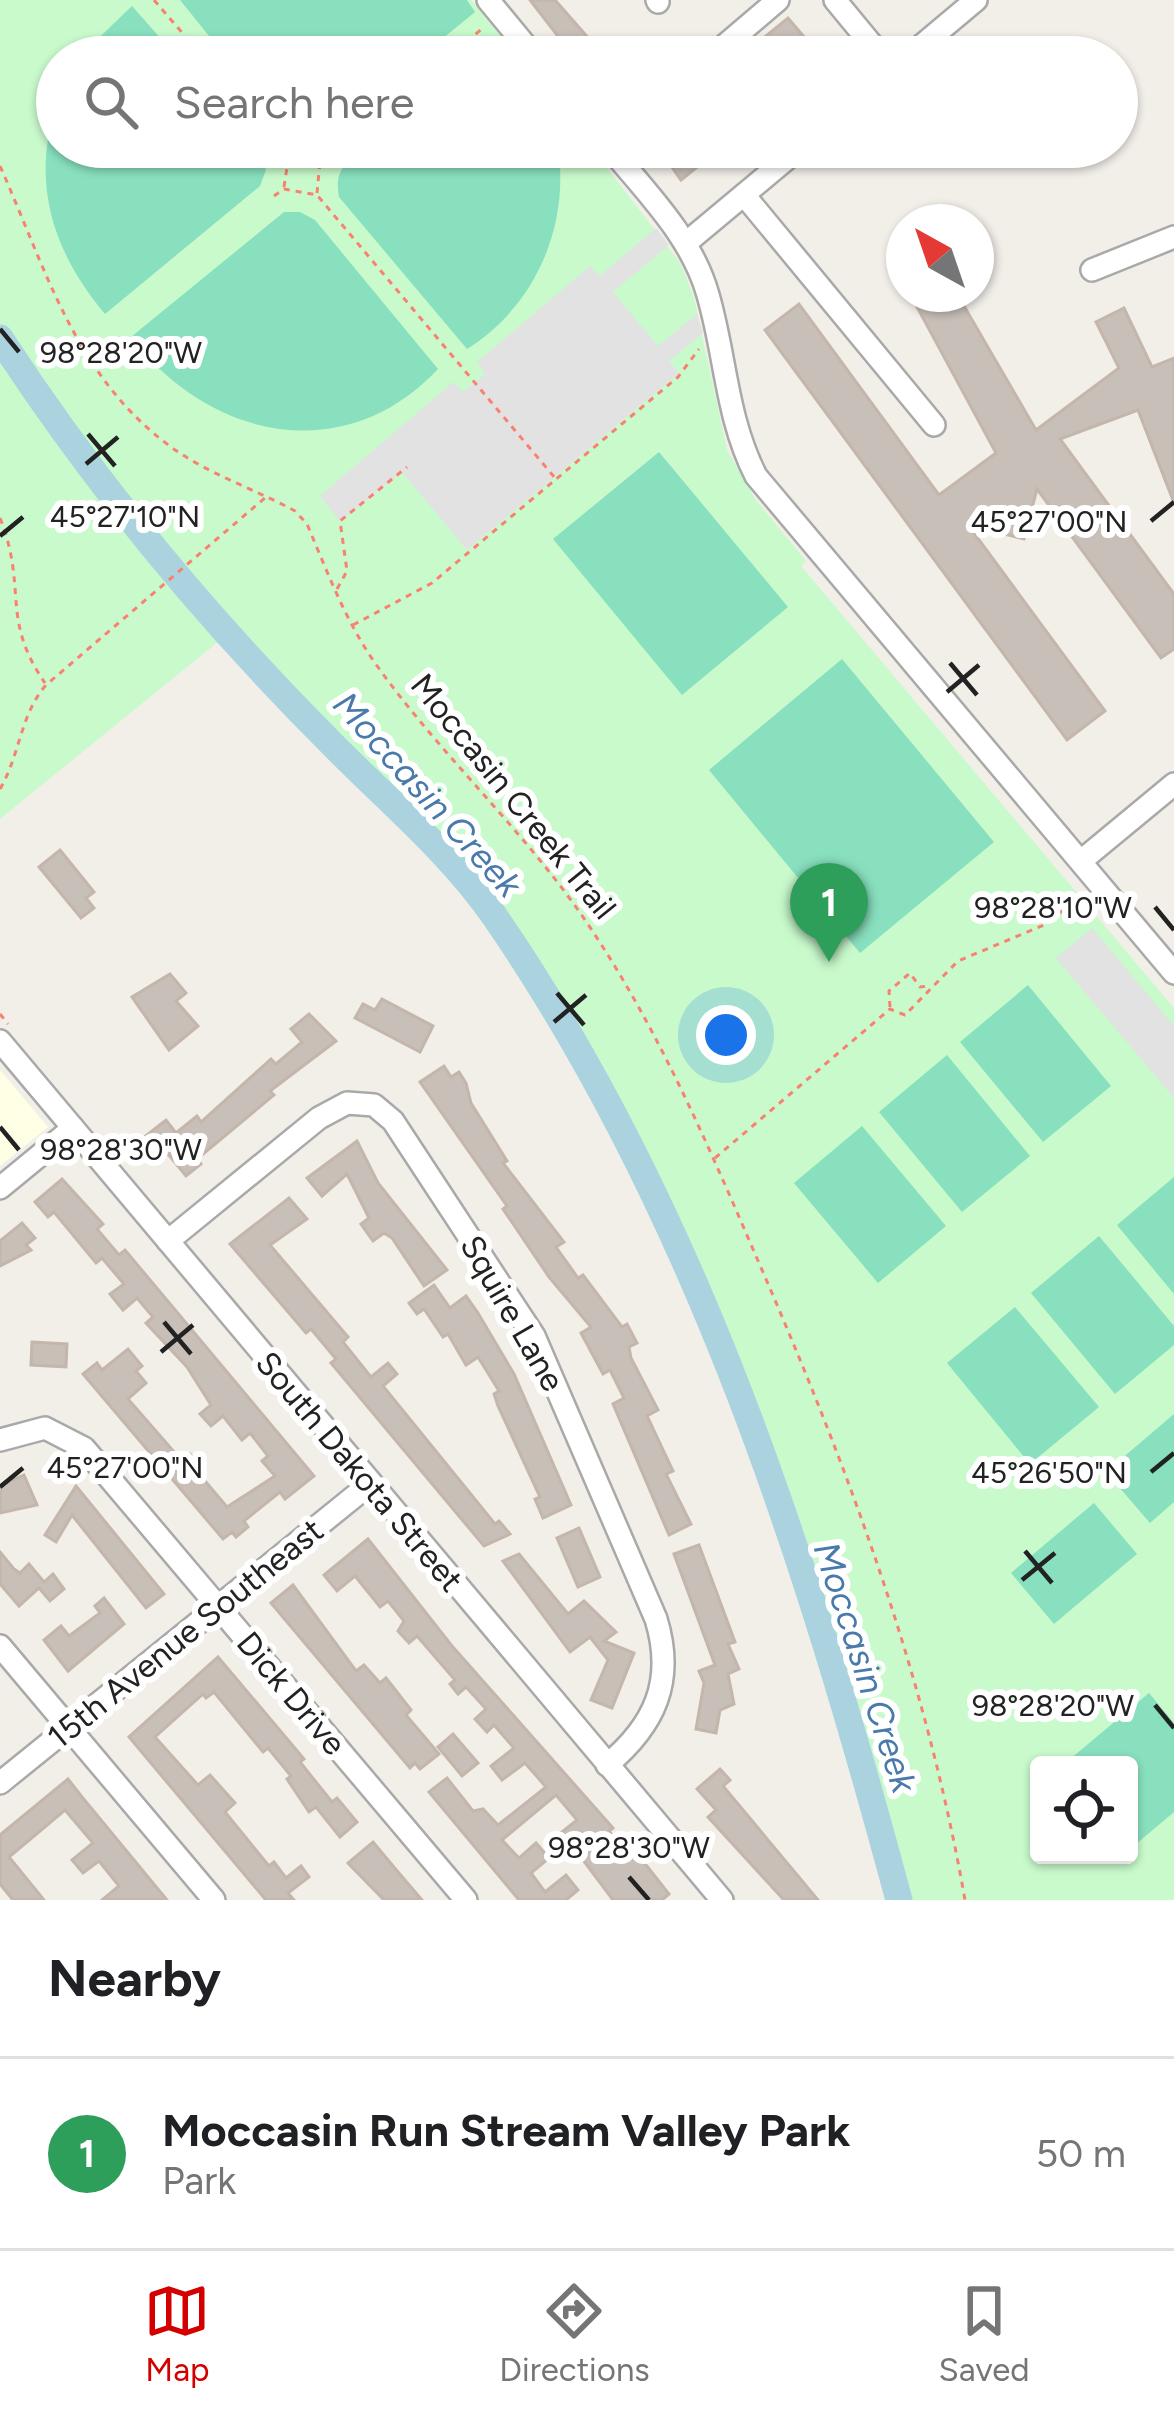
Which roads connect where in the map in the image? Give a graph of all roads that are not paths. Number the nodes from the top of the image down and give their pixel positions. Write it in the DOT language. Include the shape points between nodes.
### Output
graph roads {
  1 [pos="778,0"];
  2 [pos="835,0"];
  3 [pos="976,0"];
  4 [pos="494,7"];
  5 [pos="518,36"];
  6 [pos="736,36"];
  7 [pos="865,36"];
  8 [pos="933,36"];
  9 [pos="626,168"];
  10 [pos="776,168"];
  11 [pos="744,195"];
  12 [pos="1174,237"];
  13 [pos="686,243"];
  14 [pos="1093,270"];
  15 [pos="934,425"];
  16 [pos="1174,784"];
  17 [pos="1081,861"];
  18 [pos="1174,973"];
  19 [pos="0,1041"];
  20 [pos="73,1129"];
  21 [pos="0,1188"];
  22 [pos="167,1241"];
  23 [pos="0,1440"];
  24 [pos="371,1483"];
  25 [pos="220,1606"];
  26 [pos="0,1646"];
  27 [pos="69,1728"];
  28 [pos="607,1765"];
  29 [pos="0,1783"];
  30 [pos="214,1900"];
  31 [pos="466,1900"];
  32 [pos="722,1900"];
  1 -- 6 [label="street"];
  2 -- 7 [label="street"];
  3 -- 8 [label="street"];
  4 -- 5 [label="street"];
  9 -- 13 [label="street"];
  10 -- 11 [label="street"];
  11 -- 13 [label="street"];
  11 -- 15 [label="street"];
  12 -- 14 [label="street"];
  13 -- 17 [label="street" via="708,294 735,427 756,476"];
  16 -- 17 [label="street"];
  17 -- 18 [label="street"];
  19 -- 20 [label="street, South Dakota Street"];
  20 -- 21 [label="street"];
  20 -- 22 [label="street, South Dakota Street"];
  22 -- 24 [label="street, South Dakota Street"];
  22 -- 28 [label="street, Squire Lane" via="333,1109 374,1105 393,1121 534,1336 656,1619 664,1661 659,1699 640,1735"];
  23 -- 25 [label="street, Dick Drive" via="46,1428 84,1448"];
  24 -- 25 [label="street, 15th Avenue Southeast"];
  24 -- 28 [label="street, South Dakota Street"];
  25 -- 27 [label="street, 15th Avenue Southeast"];
  25 -- 31 [label="street, Dick Drive"];
  26 -- 27 [label="street"];
  27 -- 29 [label="street, 15th Avenue Southeast"];
  27 -- 30 [label="street"];
  28 -- 32 [label="street, South Dakota Street"];
}
